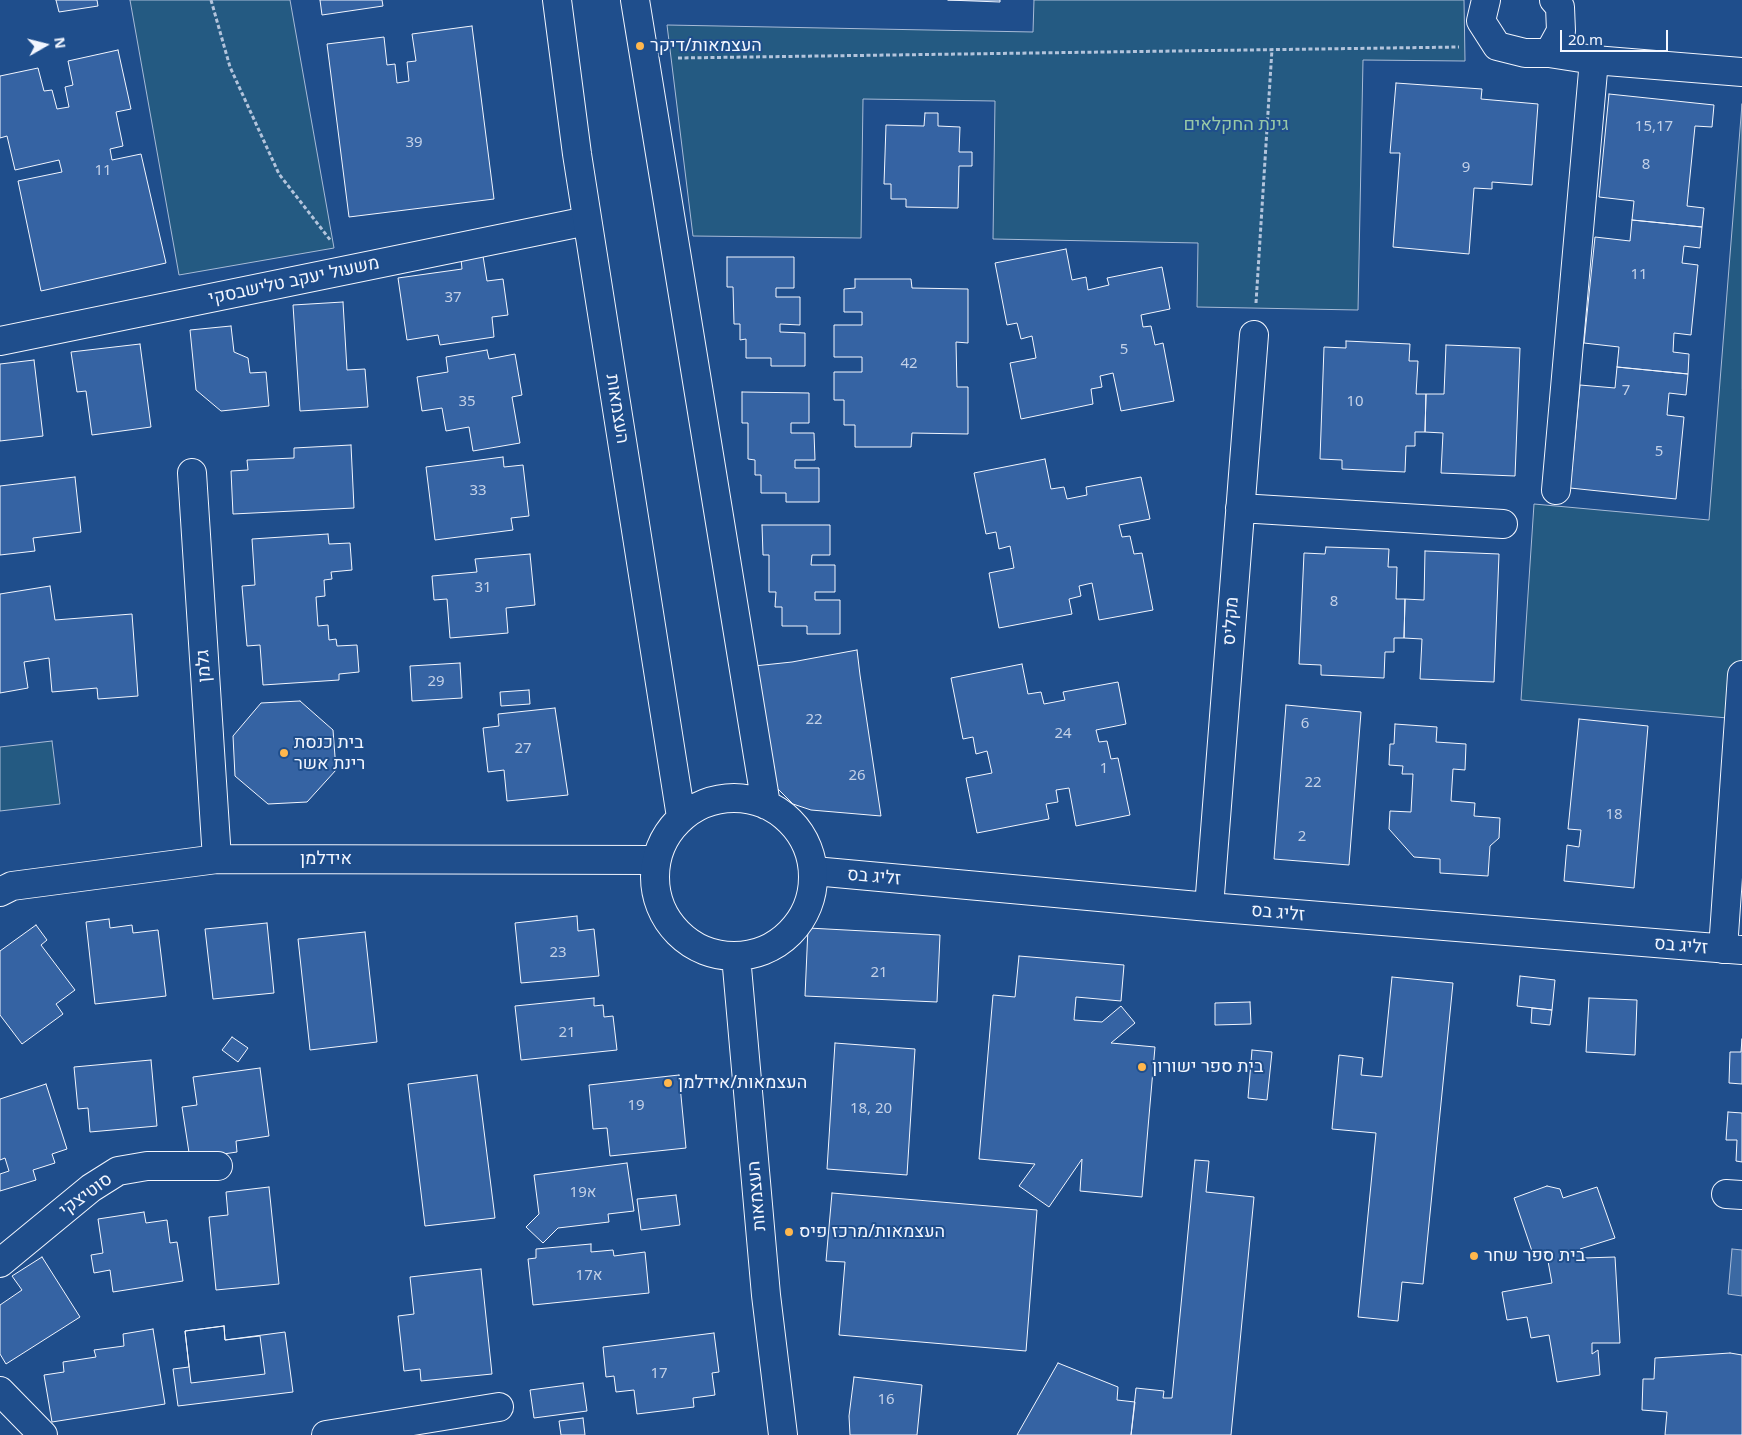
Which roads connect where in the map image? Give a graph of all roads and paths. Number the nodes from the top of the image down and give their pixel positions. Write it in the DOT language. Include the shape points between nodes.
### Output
graph roads {
  1 [pos="211,0"];
  2 [pos="557,0"];
  3 [pos="635,0"];
  4 [pos="1486,0"];
  5 [pos="1554,0"];
  6 [pos="1497,46"];
  7 [pos="1272,50"];
  8 [pos="1549,53"];
  9 [pos="645,58"];
  10 [pos="1594,60"];
  11 [pos="1742,72"];
  12 [pos="587,221"];
  13 [pos="353,268"];
  14 [pos="1254,335"];
  15 [pos="0,341"];
  16 [pos="192,473"];
  17 [pos="1556,490"];
  18 [pos="1240,508"];
  19 [pos="1503,524"];
  20 [pos="1742,675"];
  21 [pos="766,805"];
  22 [pos="681,816"];
  23 [pos="217,859"];
  24 [pos="656,860"];
  25 [pos="814,871"];
  26 [pos="0,892"];
  27 [pos="1209,907"];
  28 [pos="1732,950"];
  29 [pos="736,956"];
  30 [pos="218,1166"];
  31 [pos="0,1262"];
  32 [pos="0,1391"];
  33 [pos="499,1407"];
  34 [pos="338,1434"];
  35 [pos="43,1435"];
  36 [pos="783,1435"];
  1 -- 13 [label="path" via="230,67 279,174"];
  2 -- 12 [label="street, העצמאות"];
  3 -- 9 [label="street"];
  4 -- 6 [label="street" via="1481,20"];
  5 -- 8 [label="street" via="1560,7 1561,31"];
  6 -- 7 [label="path"];
  6 -- 8 [label="street" via="1525,53"];
  7 -- 9 [label="path"];
  7 -- 14 [label="path"];
  8 -- 10 [label="street"];
  9 -- 21 [label="street"];
  10 -- 11 [label="street"];
  10 -- 17 [label="street"];
  12 -- 13 [label="street, משעול יעקב טלישבסקי"];
  12 -- 22 [label="street, העצמאות"];
  13 -- 15 [label="street, משעול יעקב טלישבסקי"];
  14 -- 18 [label="street, מקליס"];
  16 -- 23 [label="street, גלמן"];
  18 -- 19 [label="street"];
  18 -- 27 [label="street, מקליס"];
  20 -- 28 [label="street"];
  21 -- 22 [label="street" via="752,799 727,797 702,803"];
  21 -- 25 [label="street" via="775,808 794,825 808,847"];
  22 -- 24 [label="street" via="665,836"];
  23 -- 24 [label="street, אידלמן"];
  23 -- 26 [label="street, אידלמן" via="12,886"];
  24 -- 29 [label="street" via="655,886 662,912 678,934 700,950"];
  25 -- 27 [label="street, זליג בס"];
  25 -- 29 [label="street" via="810,899 799,924 779,943 754,954"];
  27 -- 28 [label="street, זליג בס"];
  29 -- 36 [label="street, העצמאות" via="766,1295"];
  30 -- 31 [label="street, סוטיצקי" via="148,1166 118,1171 91,1188"];
  32 -- 35 [label="street"];
  33 -- 34 [label="street"];
}
